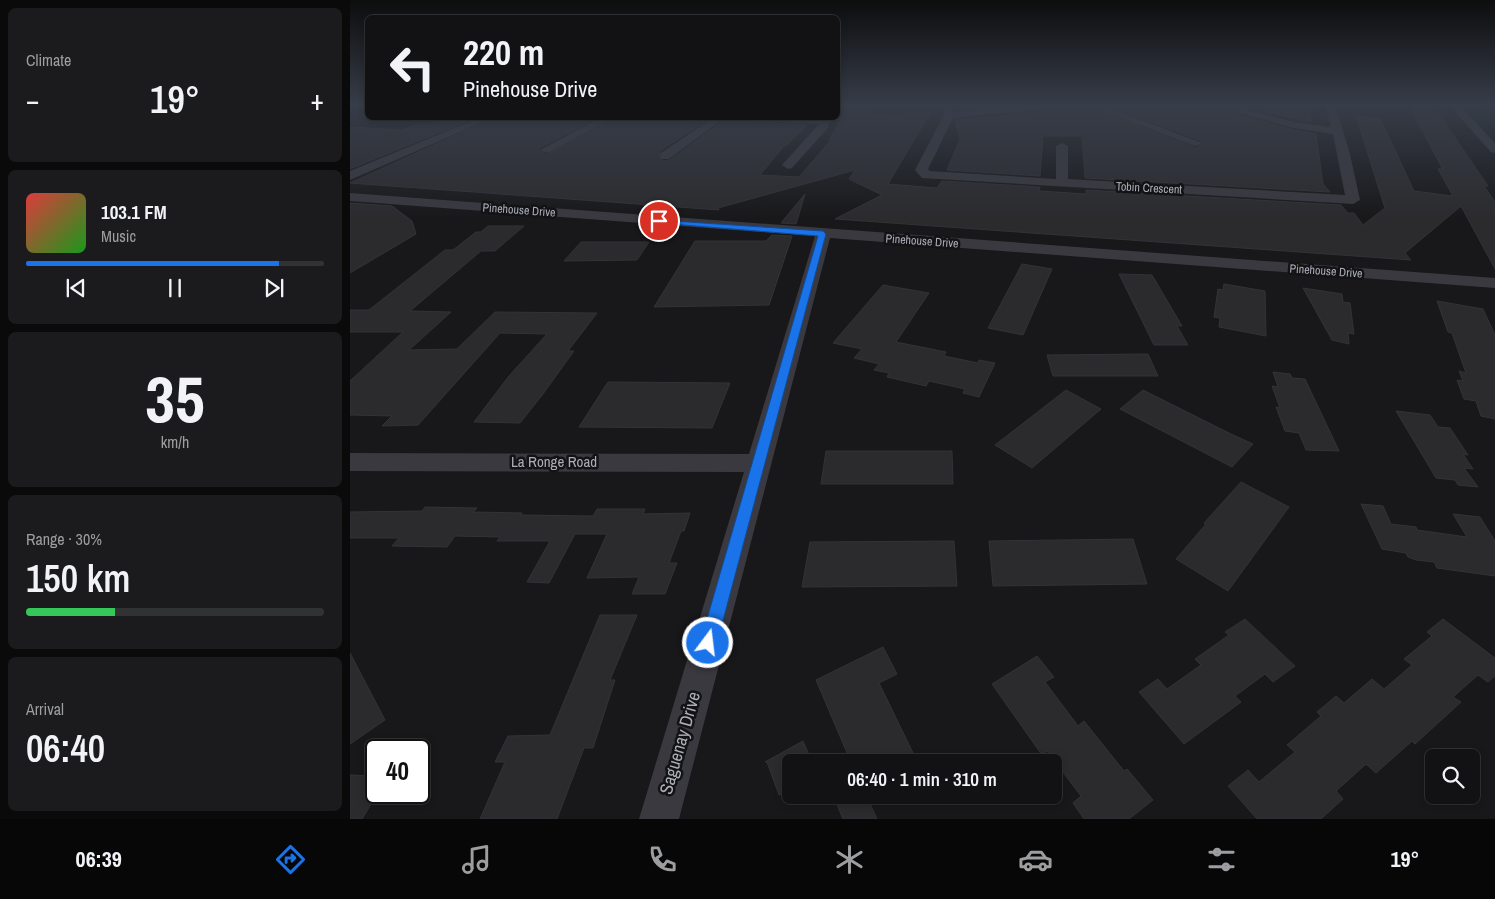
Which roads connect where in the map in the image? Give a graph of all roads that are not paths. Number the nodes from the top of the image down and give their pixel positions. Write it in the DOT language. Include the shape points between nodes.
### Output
graph roads {
  1 [pos="427,143"];
  2 [pos="559,143"];
  3 [pos="683,143"];
  4 [pos="808,143"];
  5 [pos="933,143"];
  6 [pos="1341,143"];
  7 [pos="1062,146"];
  8 [pos="546,150"];
  9 [pos="665,156"];
  10 [pos="788,165"];
  11 [pos="350,176"];
  12 [pos="1062,182"];
  13 [pos="350,198"];
  14 [pos="823,234"];
  15 [pos="1495,283"];
  16 [pos="350,462"];
  17 [pos="759,463"];
  18 [pos="659,819"];
  1 -- 11 [label="street"];
  2 -- 8 [label="street"];
  3 -- 9 [label="street"];
  4 -- 10 [label="street"];
  5 -- 12 [label="street, Tobin Crescent" via="921,170 926,175"];
  6 -- 12 [label="street, Tobin Crescent" via="1352,200"];
  7 -- 12 [label="street"];
  13 -- 14 [label="street, Pinehouse Drive"];
  14 -- 15 [label="street, Pinehouse Drive"];
  14 -- 17 [label="street, Saguenay Drive"];
  16 -- 17 [label="street, La Ronge Road"];
  17 -- 18 [label="street, Saguenay Drive"];
}
